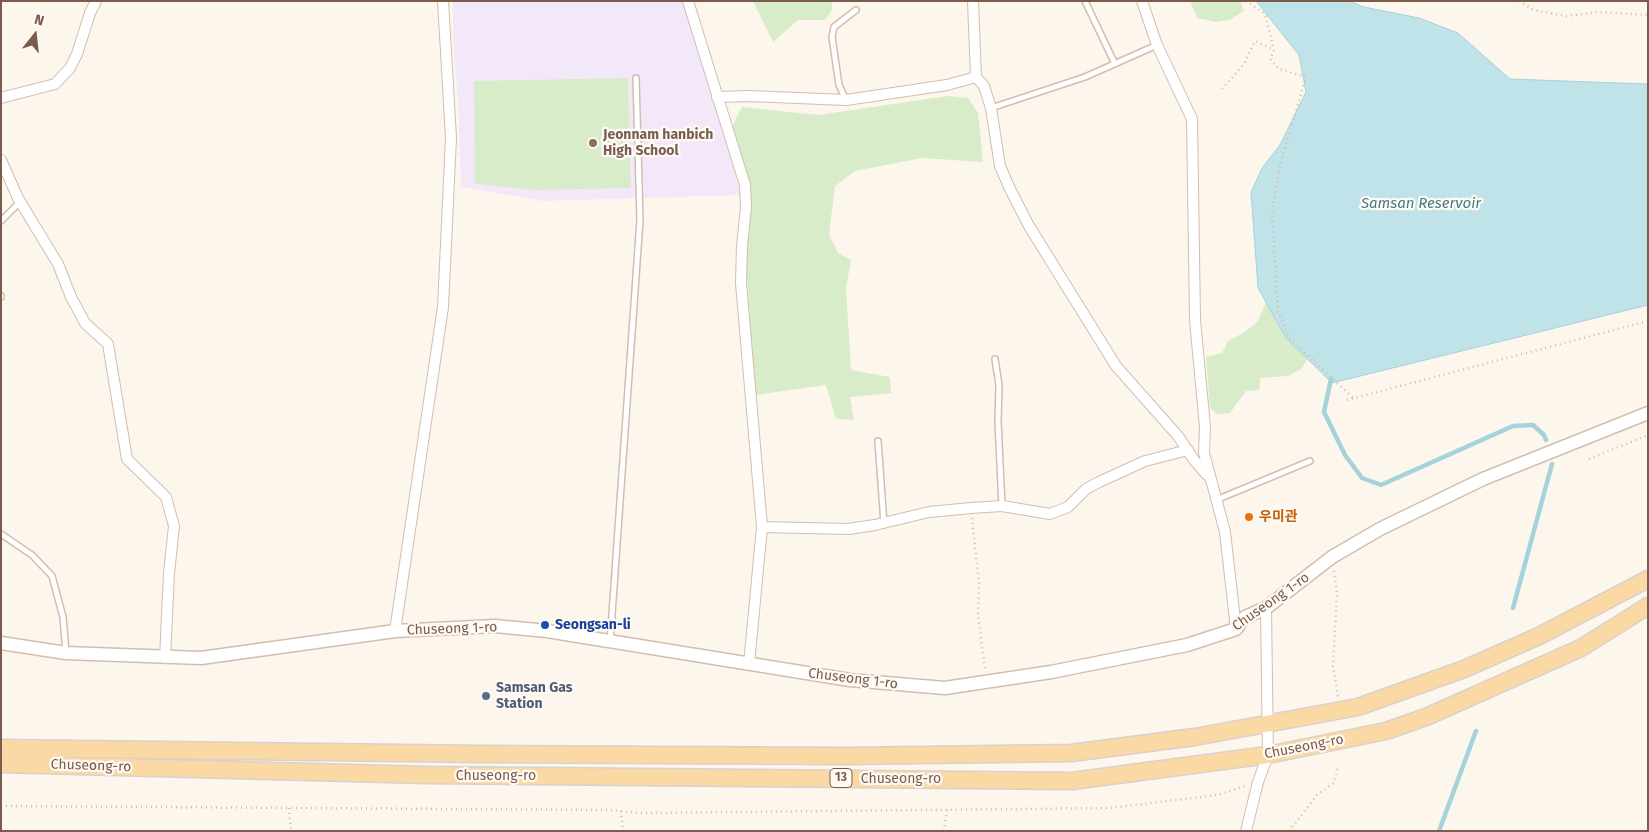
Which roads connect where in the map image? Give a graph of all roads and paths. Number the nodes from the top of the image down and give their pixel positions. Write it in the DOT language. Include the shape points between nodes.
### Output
graph roads {
  1 [pos="96,1"];
  2 [pos="443,1"];
  3 [pos="688,1"];
  4 [pos="973,1"];
  5 [pos="1085,1"];
  6 [pos="1142,1"];
  7 [pos="1246,1"];
  8 [pos="1519,1"];
  9 [pos="856,10"];
  10 [pos="1648,15"];
  11 [pos="1157,45"];
  12 [pos="1274,50"];
  13 [pos="1115,64"];
  14 [pos="976,77"];
  15 [pos="636,78"];
  16 [pos="1222,89"];
  17 [pos="717,97"];
  18 [pos="1,98"];
  19 [pos="846,100"];
  20 [pos="991,108"];
  21 [pos="1,160"];
  22 [pos="20,201"];
  23 [pos="1,222"];
  24 [pos="1648,321"];
  25 [pos="995,359"];
  26 [pos="1353,398"];
  27 [pos="1347,400"];
  28 [pos="1648,413"];
  29 [pos="1648,436"];
  30 [pos="878,440"];
  31 [pos="1188,450"];
  32 [pos="1589,459"];
  33 [pos="1310,461"];
  34 [pos="1210,478"];
  35 [pos="1215,500"];
  36 [pos="1002,506"];
  37 [pos="971,508"];
  38 [pos="884,524"];
  39 [pos="762,527"];
  40 [pos="1,534"];
  41 [pos="1332,557"];
  42 [pos="1648,579"];
  43 [pos="1648,606"];
  44 [pos="1266,608"];
  45 [pos="1236,629"];
  46 [pos="395,630"];
  47 [pos="610,642"];
  48 [pos="1,643"];
  49 [pos="66,653"];
  50 [pos="166,658"];
  51 [pos="749,664"];
  52 [pos="986,681"];
  53 [pos="1338,697"];
  54 [pos="1267,726"];
  55 [pos="1,748"];
  56 [pos="1268,755"];
  57 [pos="1,764"];
  58 [pos="1338,767"];
  59 [pos="1258,782"];
  60 [pos="1,806"];
  61 [pos="289,808"];
  62 [pos="947,809"];
  63 [pos="621,811"];
  64 [pos="292,831"];
  65 [pos="622,831"];
  66 [pos="944,831"];
  67 [pos="1246,831"];
  68 [pos="1289,831"];
  1 -- 18 [label="street" via="74,61 55,84"];
  2 -- 46 [label="street" via="451,138 443,306"];
  3 -- 17 [label="street"];
  4 -- 14 [label="street"];
  5 -- 13 [label="lane"];
  6 -- 11 [label="street"];
  7 -- 12 [label="path" via="1264,14"];
  8 -- 10 [label="path" via="1534,10 1566,16 1598,12"];
  9 -- 19 [label="lane" via="834,27 832,37 839,85"];
  11 -- 13 [label="lane"];
  11 -- 34 [label="street" via="1192,119 1195,320 1204,453"];
  12 -- 16 [label="path" via="1254,41 1244,64"];
  12 -- 26 [label="path" via="1270,58 1279,69 1306,77 1281,162 1272,210 1278,311 1289,338"];
  13 -- 20 [label="lane"];
  14 -- 19 [label="street" via="947,85"];
  14 -- 20 [label="street" via="984,86"];
  15 -- 47 [label="lane" via="640,220"];
  17 -- 19 [label="street"];
  17 -- 39 [label="street" via="745,185 742,283"];
  20 -- 31 [label="street" via="1000,166 1029,226 1116,366"];
  21 -- 22 [label="street"];
  22 -- 23 [label="lane"];
  22 -- 50 [label="street" via="58,264 85,323 108,344 127,459 166,497 174,526 168,573"];
  24 -- 26 [label="path"];
  25 -- 36 [label="lane" via="999,385"];
  26 -- 27 [label="path"];
  28 -- 41 [label="street, Chuseong 1-ro" via="1483,479 1380,529"];
  29 -- 32 [label="path"];
  30 -- 38 [label="lane"];
  31 -- 34 [label="street"];
  31 -- 36 [label="street" via="1144,461 1099,482 1061,511 1050,514"];
  33 -- 35 [label="lane"];
  34 -- 35 [label="street"];
  35 -- 45 [label="street" via="1225,532"];
  36 -- 37 [label="street"];
  37 -- 38 [label="street" via="929,512"];
  37 -- 52 [label="path"];
  38 -- 39 [label="street" via="849,529"];
  39 -- 51 [label="street"];
  40 -- 49 [label="lane" via="32,555 52,576 63,617"];
  41 -- 44 [label="street, Chuseong 1-ro"];
  41 -- 53 [label="path" via="1337,592 1333,666"];
  42 -- 54 [label="main road, Chuseong-ro / 13" via="1539,636 1464,670 1358,707"];
  43 -- 56 [label="main road, Chuseong-ro / 13" via="1581,648 1426,717 1386,731"];
  44 -- 45 [label="street, Chuseong 1-ro" via="1246,617"];
  44 -- 54 [label="street"];
  45 -- 52 [label="street, Chuseong 1-ro" via="1187,645 1051,672"];
  46 -- 47 [label="street, Chuseong 1-ro" via="495,626"];
  46 -- 50 [label="street, Chuseong 1-ro" via="210,657"];
  47 -- 51 [label="street, Chuseong 1-ro"];
  48 -- 49 [label="street, Chuseong 1-ro"];
  49 -- 50 [label="street, Chuseong 1-ro"];
  51 -- 52 [label="street, Chuseong 1-ro" via="899,685 945,688"];
  54 -- 55 [label="main road, Chuseong-ro / 13" via="1071,753 964,756"];
  54 -- 56 [label="street"];
  56 -- 57 [label="main road, Chuseong-ro / 13" via="1072,781 427,775"];
  56 -- 59 [label="street"];
  58 -- 68 [label="path" via="1334,783 1317,795"];
  59 -- 62 [label="path" via="1217,796 1110,808"];
  59 -- 67 [label="street"];
  60 -- 61 [label="path"];
  61 -- 63 [label="path"];
  61 -- 64 [label="path"];
  62 -- 63 [label="path"];
  62 -- 66 [label="path"];
  63 -- 65 [label="path"];
}
